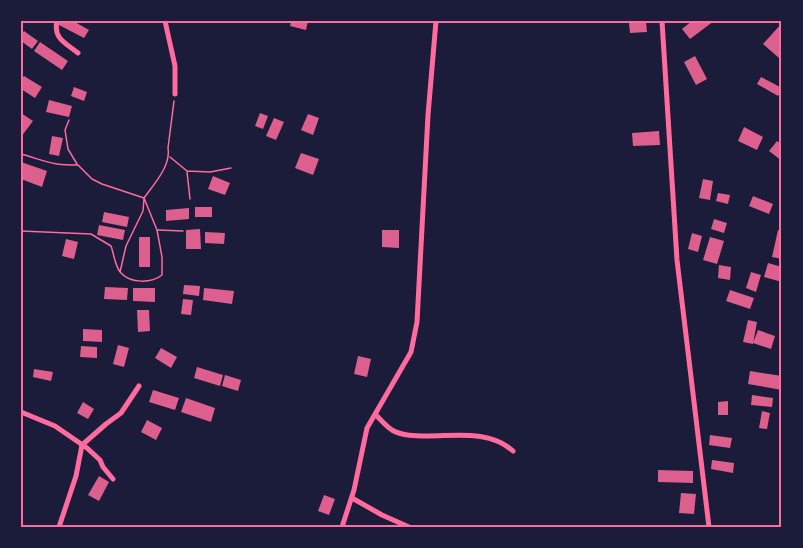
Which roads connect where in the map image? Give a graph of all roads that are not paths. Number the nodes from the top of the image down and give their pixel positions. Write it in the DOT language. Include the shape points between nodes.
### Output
graph roads {
  1 [pos="57,21"];
  2 [pos="165,21"];
  3 [pos="436,21"];
  4 [pos="662,21"];
  5 [pos="78,52"];
  6 [pos="175,94"];
  7 [pos="139,386"];
  8 [pos="21,412"];
  9 [pos="375,414"];
  10 [pos="82,445"];
  11 [pos="513,451"];
  12 [pos="113,479"];
  13 [pos="352,498"];
  14 [pos="59,527"];
  15 [pos="342,527"];
  16 [pos="409,527"];
  17 [pos="709,527"];
  1 -- 5 [label="street" via="59,39"];
  2 -- 6 [label="street" via="175,66"];
  3 -- 9 [label="street" via="417,322 411,352"];
  4 -- 17 [label="street" via="677,260"];
  7 -- 10 [label="street" via="121,413"];
  8 -- 10 [label="street" via="56,426"];
  9 -- 11 [label="street" via="392,430 412,436 486,437"];
  9 -- 13 [label="street" via="367,428"];
  10 -- 12 [label="street" via="100,460"];
  10 -- 14 [label="street"];
  13 -- 15 [label="street"];
  13 -- 16 [label="street"];
}
